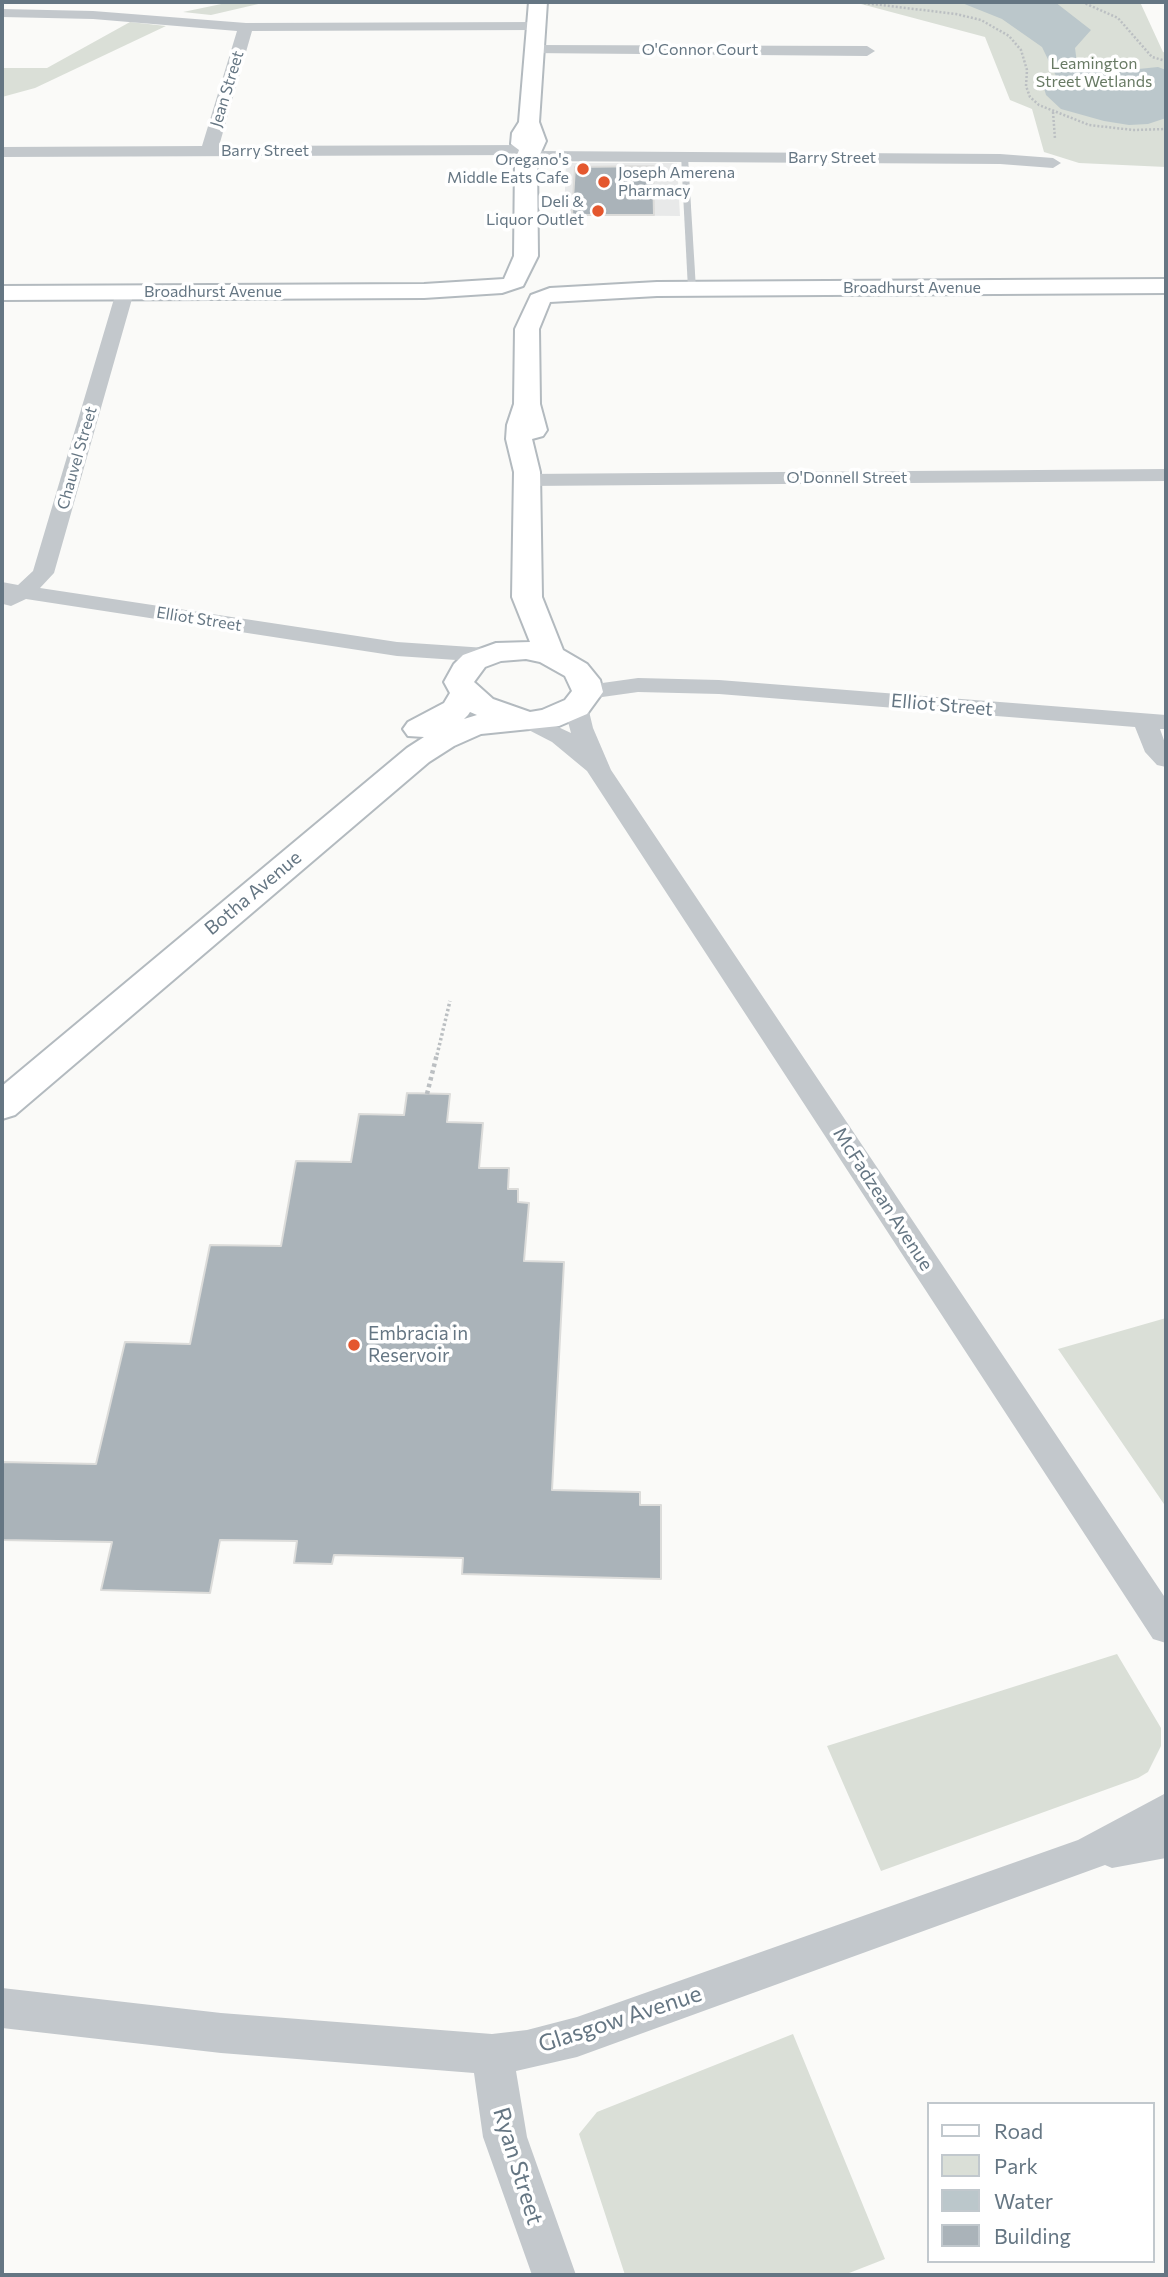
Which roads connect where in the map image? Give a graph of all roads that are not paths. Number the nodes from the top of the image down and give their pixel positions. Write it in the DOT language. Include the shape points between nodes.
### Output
graph roads {
  1 [pos="538,2"];
  2 [pos="2,13"];
  3 [pos="536,26"];
  4 [pos="246,27"];
  5 [pos="534,50"];
  6 [pos="867,51"];
  7 [pos="209,151"];
  8 [pos="2,152"];
  9 [pos="528,153"];
  10 [pos="684,157"];
  11 [pos="1054,157"];
  12 [pos="1166,286"];
  13 [pos="692,289"];
  14 [pos="526,290"];
  15 [pos="125,292"];
  16 [pos="2,293"];
  17 [pos="1166,475"];
  18 [pos="527,476"];
  19 [pos="12,591"];
  20 [pos="527,597"];
  21 [pos="2,604"];
  22 [pos="477,668"];
  23 [pos="572,681"];
  24 [pos="526,720"];
  25 [pos="1156,722"];
  26 [pos="1166,760"];
  27 [pos="600,770"];
  28 [pos="282,854"];
  29 [pos="2,1073"];
  30 [pos="2,1106"];
  31 [pos="1166,1628"];
  32 [pos="1166,1810"];
  33 [pos="1166,1841"];
  34 [pos="1091,1853"];
  35 [pos="2,2008"];
  36 [pos="492,2054"];
  37 [pos="554,2275"];
  1 -- 3 [label="street"];
  2 -- 4 [label="street"];
  3 -- 4 [label="street"];
  3 -- 5 [label="street"];
  4 -- 7 [label="street, Jean Street"];
  5 -- 6 [label="street, O'Connor Court"];
  5 -- 9 [label="street" via="529,122 521,140"];
  7 -- 8 [label="street, Barry Street"];
  7 -- 9 [label="street, Barry Street"];
  9 -- 10 [label="street, Barry Street"];
  9 -- 14 [label="street"];
  10 -- 11 [label="street, Barry Street"];
  10 -- 13 [label="lane"];
  12 -- 13 [label="street, Broadhurst Avenue"];
  13 -- 14 [label="street, Broadhurst Avenue"];
  14 -- 15 [label="street, Broadhurst Avenue"];
  14 -- 18 [label="street, McFadzean Avenue" via="527,404 535,439"];
  15 -- 16 [label="street, Broadhurst Avenue"];
  15 -- 19 [label="street, Chauvel Street" via="43,573"];
  17 -- 18 [label="street, O'Donnell Street"];
  18 -- 20 [label="street, McFadzean Avenue"];
  19 -- 21 [label="street, Chauvel Street"];
  19 -- 22 [label="street, Elliot Street" via="397,649"];
  20 -- 22 [label="street, McFadzean Avenue"];
  20 -- 23 [label="street, McFadzean Avenue"];
  22 -- 23 [label="street" via="526,650"];
  22 -- 24 [label="street" via="482,706"];
  22 -- 28 [label="street, Botha Avenue" via="457,708 402,740"];
  23 -- 24 [label="street, Botha Avenue" via="548,719"];
  23 -- 25 [label="street, Elliot Street" via="719,687"];
  23 -- 27 [label="street, McFadzean Avenue" via="581,728"];
  24 -- 27 [label="street, McFadzean Avenue" via="561,737"];
  24 -- 28 [label="street, Botha Avenue" via="475,725 443,739"];
  25 -- 26 [label="street" via="1154,747"];
  27 -- 31 [label="street, McFadzean Avenue"];
  28 -- 29 [label="street, Botha Avenue"];
  28 -- 30 [label="street, Botha Avenue"];
  32 -- 34 [label="street, Glasgow Avenue"];
  33 -- 34 [label="street, Glasgow Avenue"];
  34 -- 36 [label="street, Glasgow Avenue" via="577,2038"];
  35 -- 36 [label="street, Glasgow Avenue" via="221,2033"];
  36 -- 37 [label="street, Ryan Street" via="505,2137"];
}
